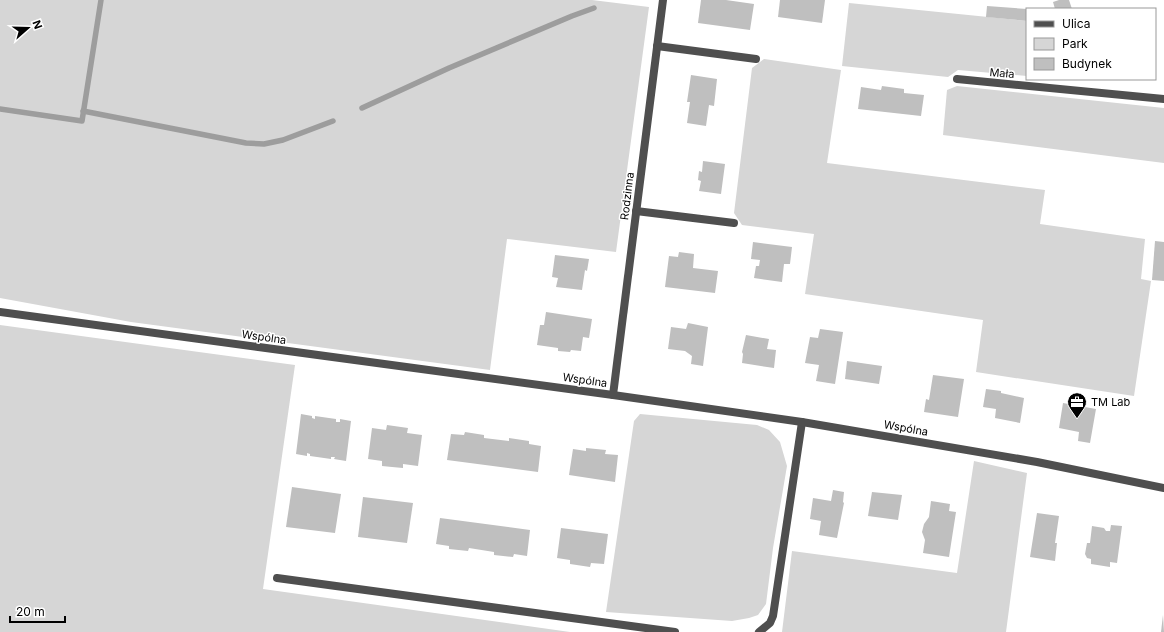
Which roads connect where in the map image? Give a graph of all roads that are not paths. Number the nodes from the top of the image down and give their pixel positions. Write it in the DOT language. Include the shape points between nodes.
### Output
graph roads {
  1 [pos="663,0"];
  2 [pos="657,46"];
  3 [pos="756,59"];
  4 [pos="957,80"];
  5 [pos="1164,99"];
  6 [pos="636,211"];
  7 [pos="734,223"];
  8 [pos="0,312"];
  9 [pos="613,394"];
  10 [pos="802,422"];
  11 [pos="1164,488"];
  12 [pos="277,578"];
  13 [pos="675,632"];
  14 [pos="759,632"];
  1 -- 2 [label="street, Rodzinna"];
  2 -- 3 [label="street"];
  2 -- 6 [label="street, Rodzinna"];
  4 -- 5 [label="street, Mała"];
  6 -- 7 [label="street"];
  6 -- 9 [label="street, Rodzinna"];
  8 -- 9 [label="street, Wspólna"];
  9 -- 10 [label="street, Wspólna"];
  10 -- 11 [label="street, Wspólna" via="1037,462"];
  10 -- 14 [label="street" via="773,616 770,623"];
  12 -- 13 [label="street"];
}
